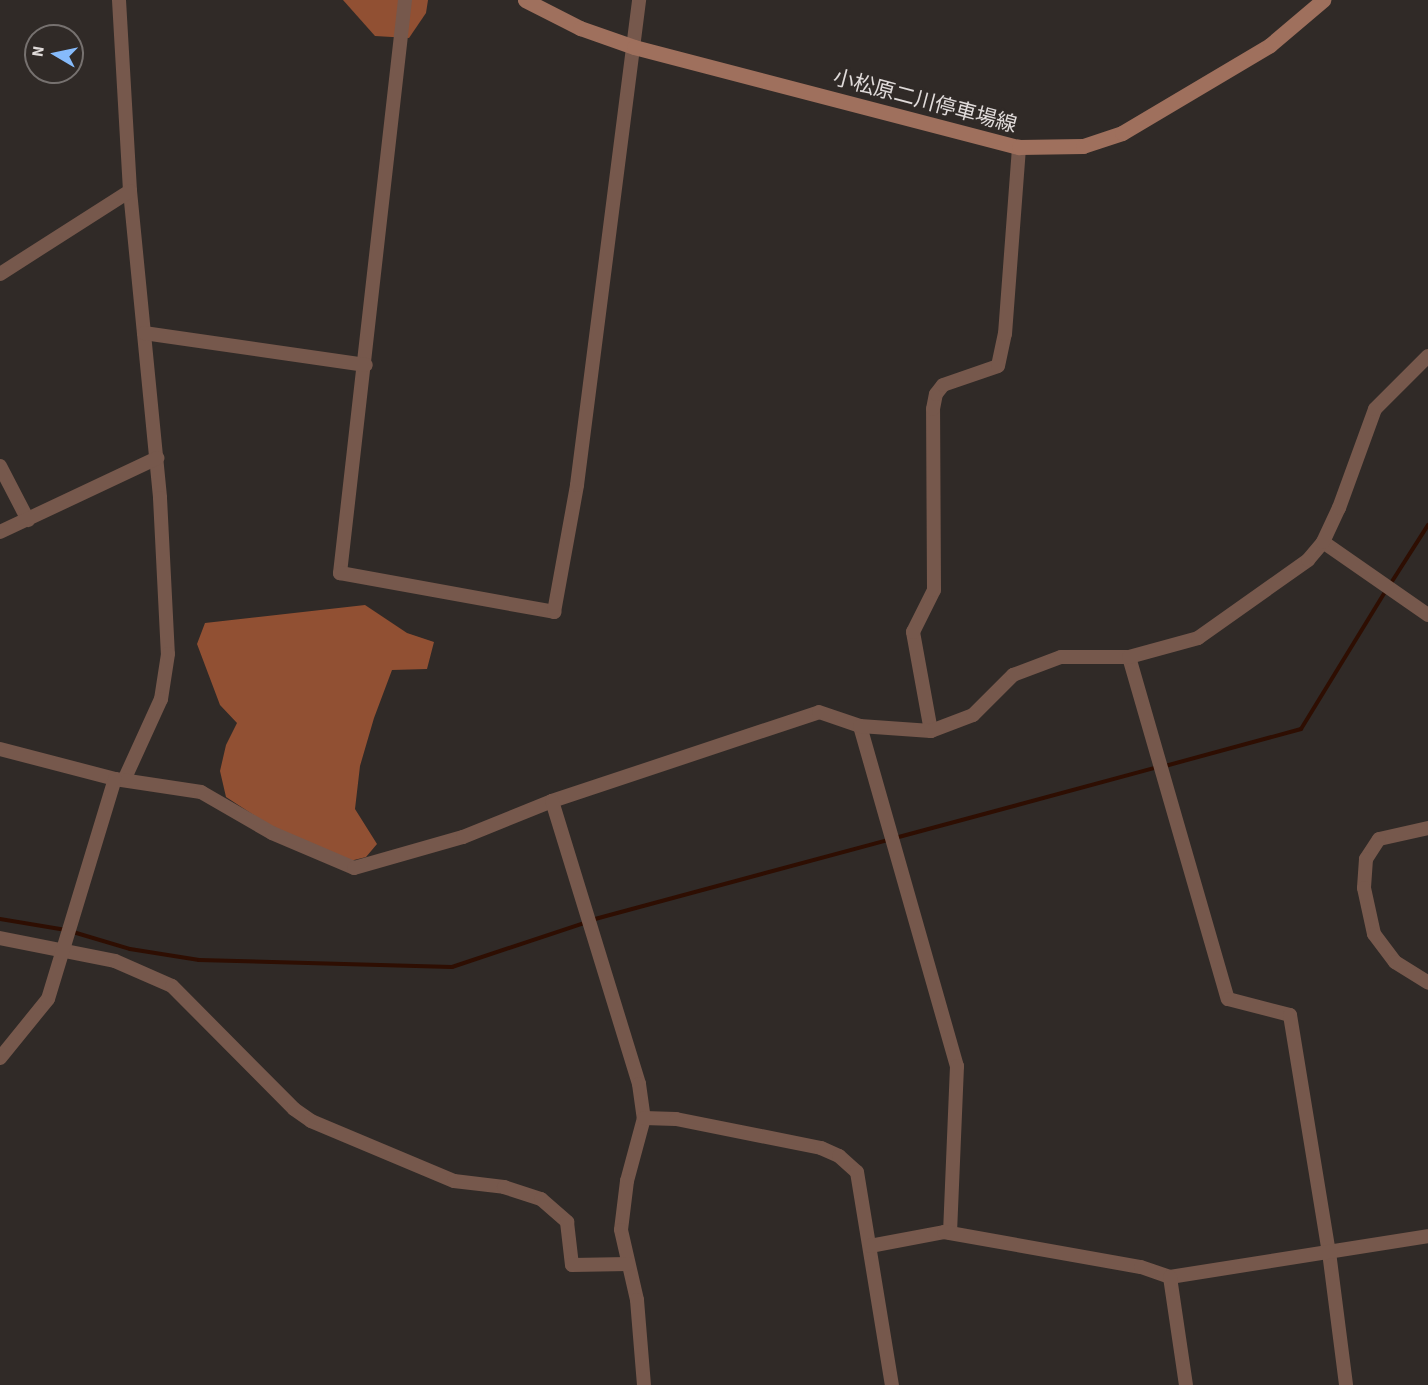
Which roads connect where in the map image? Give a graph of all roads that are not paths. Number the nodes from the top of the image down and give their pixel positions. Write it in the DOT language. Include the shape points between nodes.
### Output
graph roads {
  1 [pos="119,0"];
  2 [pos="405,0"];
  3 [pos="525,0"];
  4 [pos="639,0"];
  5 [pos="1323,0"];
  6 [pos="634,46"];
  7 [pos="1019,147"];
  8 [pos="130,191"];
  9 [pos="0,274"];
  10 [pos="144,333"];
  11 [pos="1428,356"];
  12 [pos="366,365"];
  13 [pos="157,458"];
  14 [pos="0,466"];
  15 [pos="28,520"];
  16 [pos="0,532"];
  17 [pos="1323,542"];
  18 [pos="1428,615"];
  19 [pos="1129,657"];
  20 [pos="860,726"];
  21 [pos="931,731"];
  22 [pos="0,749"];
  23 [pos="120,778"];
  24 [pos="552,801"];
  25 [pos="1428,828"];
  26 [pos="0,938"];
  27 [pos="63,945"];
  28 [pos="1428,983"];
  29 [pos="0,1058"];
  30 [pos="644,1118"];
  31 [pos="950,1233"];
  32 [pos="1428,1236"];
  33 [pos="870,1246"];
  34 [pos="1329,1252"];
  35 [pos="628,1264"];
  36 [pos="1170,1277"];
  37 [pos="644,1385"];
  38 [pos="892,1385"];
  39 [pos="1186,1385"];
  40 [pos="1346,1385"];
  1 -- 8 [label="street"];
  2 -- 12 [label="street"];
  3 -- 6 [label="main road, 小松原二川停車場線" via="580,28"];
  4 -- 6 [label="street"];
  5 -- 7 [label="main road, 小松原二川停車場線" via="1270,45 1122,133 1083,146"];
  6 -- 7 [label="main road, 小松原二川停車場線"];
  6 -- 12 [label="street" via="577,485 554,612 340,573"];
  7 -- 21 [label="street" via="1005,334 998,366 943,385 933,409 934,590 913,632"];
  8 -- 9 [label="street"];
  8 -- 10 [label="street"];
  10 -- 12 [label="street"];
  10 -- 13 [label="street"];
  11 -- 17 [label="street" via="1375,409"];
  13 -- 15 [label="street"];
  13 -- 23 [label="street" via="168,654 161,699"];
  14 -- 15 [label="street"];
  15 -- 16 [label="street"];
  17 -- 18 [label="street"];
  17 -- 19 [label="street" via="1308,560 1198,638"];
  19 -- 21 [label="street" via="1061,657 1013,675 973,715"];
  19 -- 34 [label="street" via="1228,999 1290,1015"];
  20 -- 21 [label="street"];
  20 -- 24 [label="street" via="819,712"];
  20 -- 31 [label="street" via="957,1066"];
  22 -- 23 [label="street"];
  23 -- 24 [label="street" via="201,792 272,833 354,868 462,837"];
  23 -- 27 [label="street"];
  24 -- 30 [label="street" via="639,1084"];
  25 -- 28 [label="street" via="1379,839 1365,859 1364,888 1374,934 1395,962"];
  26 -- 27 [label="street"];
  27 -- 29 [label="street" via="48,999"];
  27 -- 35 [label="street" via="115,961 172,986 294,1109 311,1120 454,1181 514,1189 548,1203 567,1222 572,1265"];
  30 -- 33 [label="street" via="676,1119 821,1148 839,1156 857,1172"];
  30 -- 35 [label="street" via="627,1181 621,1230"];
  31 -- 33 [label="street"];
  31 -- 36 [label="street" via="1142,1267"];
  32 -- 34 [label="street"];
  33 -- 38 [label="street"];
  34 -- 36 [label="street"];
  34 -- 40 [label="street"];
  35 -- 37 [label="street" via="637,1300"];
  36 -- 39 [label="street"];
}
